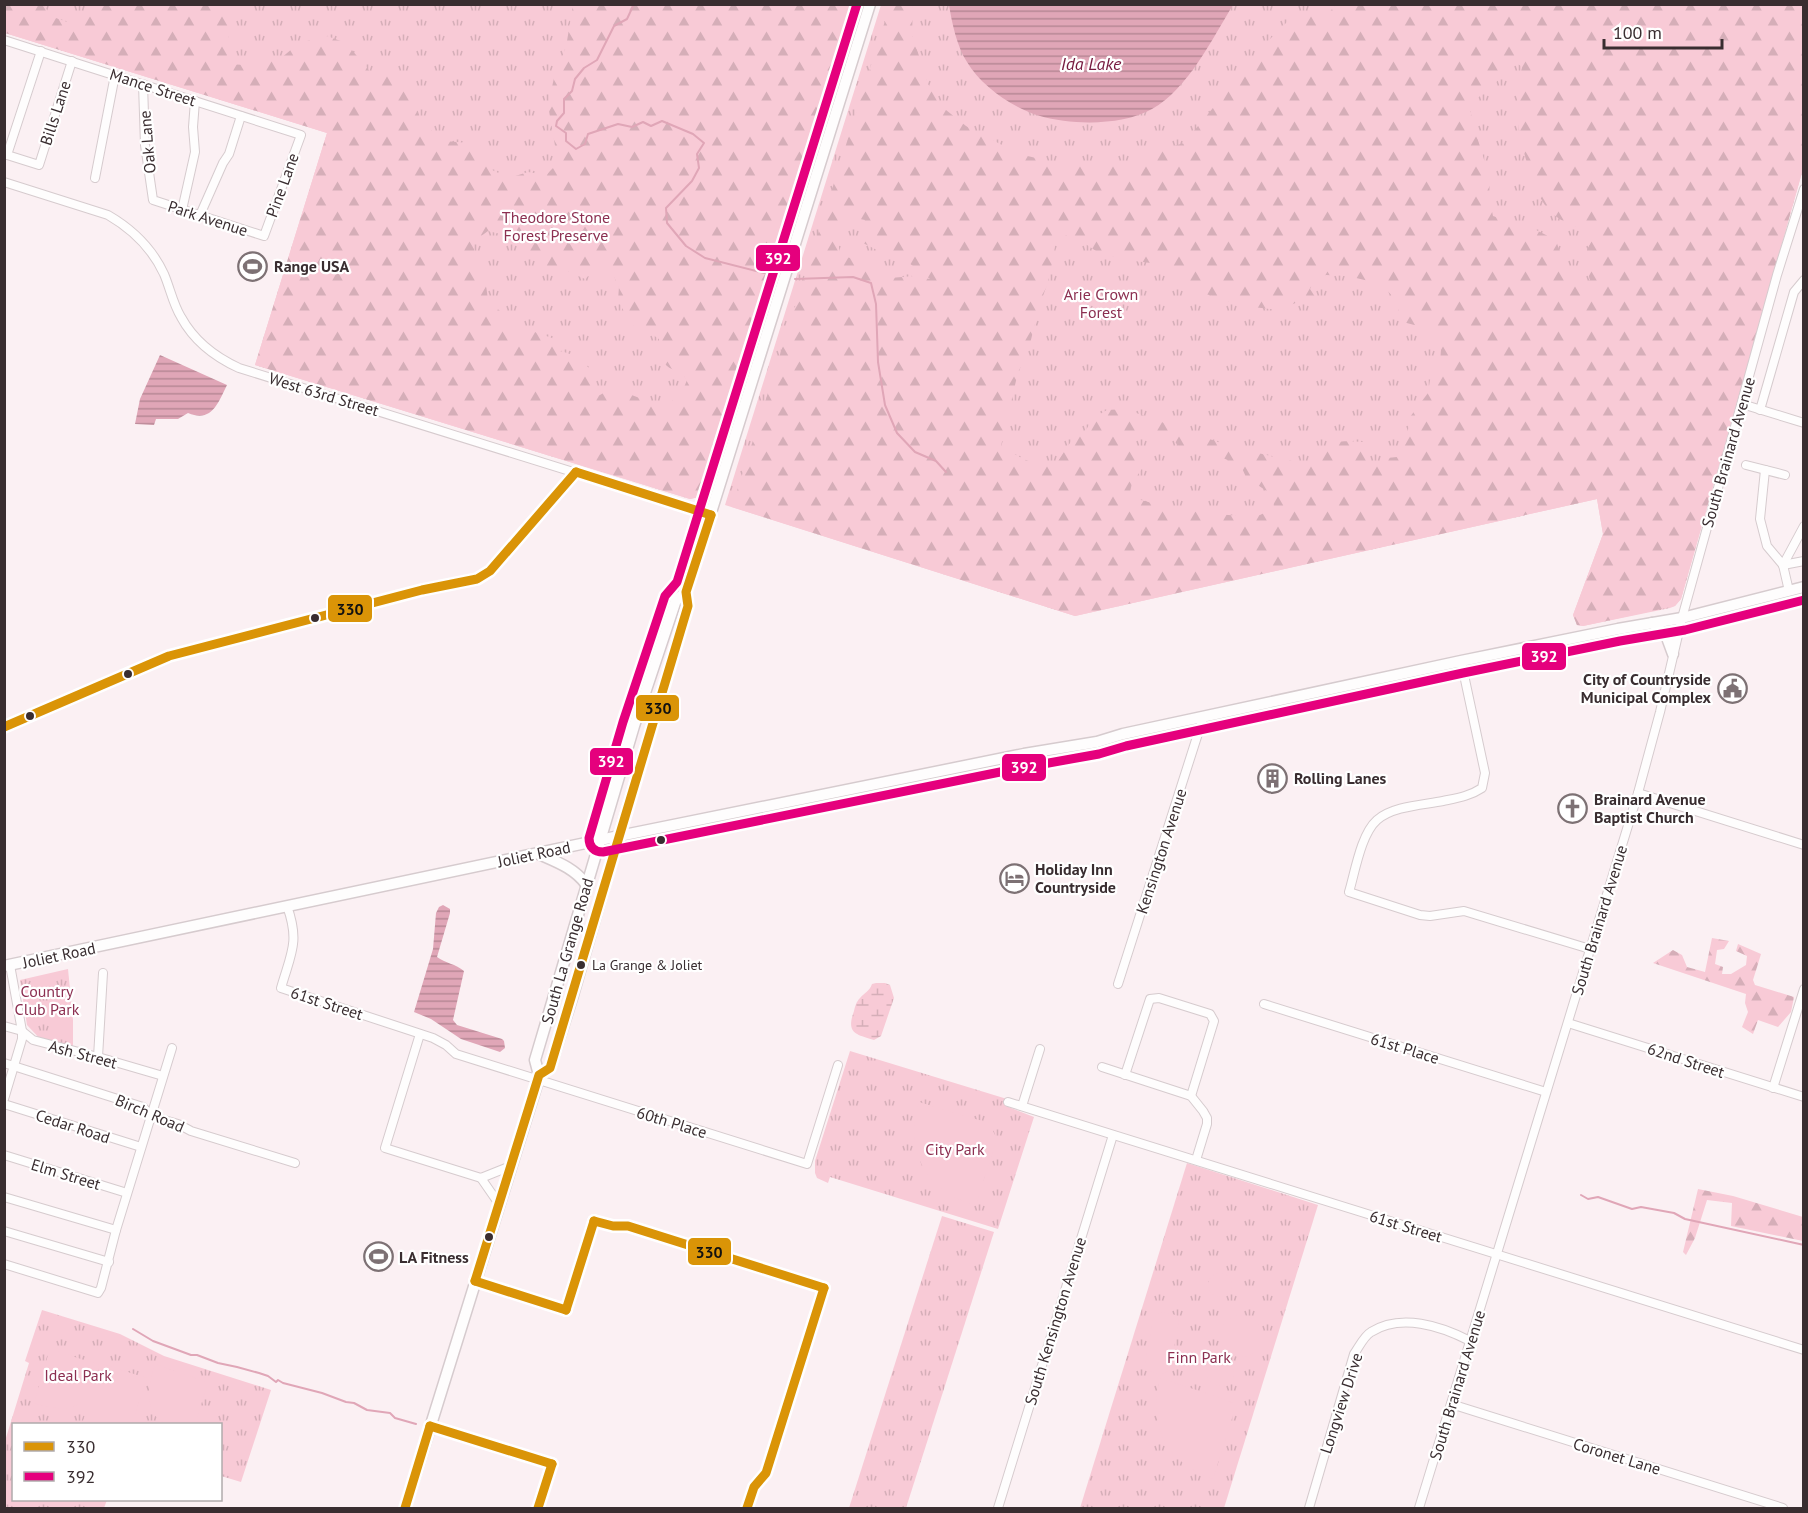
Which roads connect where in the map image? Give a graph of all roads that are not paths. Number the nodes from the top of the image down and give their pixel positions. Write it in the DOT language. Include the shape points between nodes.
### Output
graph roads {
  1 [pos="870,4"];
  2 [pos="4,40"];
  3 [pos="40,51"];
  4 [pos="72,62"];
  5 [pos="115,75"];
  6 [pos="143,84"];
  7 [pos="195,101"];
  8 [pos="241,116"];
  9 [pos="301,135"];
  10 [pos="6,154"];
  11 [pos="95,178"];
  12 [pos="4,182"];
  13 [pos="1803,189"];
  14 [pos="153,200"];
  15 [pos="182,210"];
  16 [pos="200,215"];
  17 [pos="264,236"];
  18 [pos="1803,280"];
  19 [pos="1742,404"];
  20 [pos="1760,410"];
  21 [pos="1803,421"];
  22 [pos="1746,465"];
  23 [pos="1765,470"];
  24 [pos="1785,475"];
  25 [pos="711,515"];
  26 [pos="1803,526"];
  27 [pos="1803,561"];
  28 [pos="1783,564"];
  29 [pos="1803,587"];
  30 [pos="1788,591"];
  31 [pos="686,592"];
  32 [pos="1682,618"];
  33 [pos="1652,623"];
  34 [pos="1673,654"];
  35 [pos="1461,661"];
  36 [pos="1203,718"];
  37 [pos="1638,793"];
  38 [pos="619,836"];
  39 [pos="601,840"];
  40 [pos="1803,845"];
  41 [pos="539,854"];
  42 [pos="586,884"];
  43 [pos="287,906"];
  44 [pos="1590,949"];
  45 [pos="7,966"];
  46 [pos="103,973"];
  47 [pos="1118,984"];
  48 [pos="1803,989"];
  49 [pos="1264,1004"];
  50 [pos="1568,1023"];
  51 [pos="4,1026"];
  52 [pos="22,1031"];
  53 [pos="420,1034"];
  54 [pos="172,1048"];
  55 [pos="1040,1049"];
  56 [pos="98,1057"];
  57 [pos="4,1063"];
  58 [pos="838,1065"];
  59 [pos="15,1066"];
  60 [pos="1102,1067"];
  61 [pos="1125,1075"];
  62 [pos="163,1076"];
  63 [pos="538,1078"];
  64 [pos="1773,1088"];
  65 [pos="1546,1092"];
  66 [pos="1191,1096"];
  67 [pos="1803,1097"];
  68 [pos="4,1099"];
  69 [pos="1008,1102"];
  70 [pos="4,1104"];
  71 [pos="1022,1106"];
  72 [pos="151,1116"];
  73 [pos="1113,1134"];
  74 [pos="141,1147"];
  75 [pos="4,1155"];
  76 [pos="1196,1160"];
  77 [pos="295,1163"];
  78 [pos="511,1166"];
  79 [pos="481,1178"];
  80 [pos="127,1192"];
  81 [pos="4,1197"];
  82 [pos="499,1204"];
  83 [pos="116,1230"];
  84 [pos="4,1231"];
  85 [pos="1497,1254"];
  86 [pos="109,1262"];
  87 [pos="4,1264"];
  88 [pos="1470,1341"];
  89 [pos="1803,1350"];
  90 [pos="1451,1404"];
  91 [pos="405,1509"];
  92 [pos="998,1509"];
  93 [pos="1309,1509"];
  94 [pos="1419,1509"];
  95 [pos="1783,1509"];
  1 -- 25 [label="main road, South La Grange Road"];
  2 -- 3 [label="street, Mance Street"];
  3 -- 4 [label="street, Mance Street"];
  3 -- 10 [label="street"];
  4 -- 5 [label="street, Mance Street"];
  4 -- 10 [label="street, Bills Lane" via="39,165"];
  5 -- 6 [label="street, Mance Street"];
  5 -- 11 [label="street"];
  6 -- 7 [label="street, Mance Street"];
  6 -- 14 [label="street, Oak Lane"];
  7 -- 8 [label="street, Mance Street"];
  7 -- 15 [label="street" via="195,152"];
  8 -- 9 [label="street, Mance Street"];
  8 -- 16 [label="street" via="229,154"];
  9 -- 17 [label="street, Pine Lane"];
  12 -- 25 [label="street, West 63rd Street" via="120,222 149,249 190,331 200,343 239,368"];
  13 -- 19 [label="street, South Brainard Avenue"];
  14 -- 15 [label="street, Park Avenue"];
  15 -- 16 [label="street, Park Avenue"];
  16 -- 17 [label="street, Park Avenue"];
  18 -- 20 [label="street" via="1794,292"];
  19 -- 20 [label="street"];
  19 -- 32 [label="street, South Brainard Avenue"];
  20 -- 21 [label="street"];
  22 -- 23 [label="street"];
  23 -- 24 [label="street"];
  23 -- 28 [label="street" via="1760,519 1767,546"];
  25 -- 31 [label="main road, South La Grange Road"];
  26 -- 28 [label="street"];
  27 -- 28 [label="street"];
  28 -- 30 [label="street"];
  29 -- 30 [label="main road, Joliet Road"];
  30 -- 32 [label="main road, Joliet Road"];
  31 -- 38 [label="main road, South La Grange Road" via="688,606"];
  31 -- 39 [label="main road, South La Grange Road" via="675,600"];
  32 -- 33 [label="main road, Joliet Road"];
  32 -- 34 [label="street, South Brainard Avenue"];
  33 -- 34 [label="main road" via="1666,635"];
  33 -- 35 [label="main road, Joliet Road"];
  34 -- 37 [label="street, South Brainard Avenue"];
  35 -- 36 [label="main road, Joliet Road"];
  35 -- 44 [label="street" via="1485,773 1482,788 1470,795 1397,810 1377,820 1365,840 1349,892 1420,915 1470,913"];
  36 -- 38 [label="main road, Joliet Road"];
  36 -- 47 [label="street, Kensington Avenue"];
  37 -- 40 [label="street"];
  37 -- 44 [label="street, South Brainard Avenue"];
  38 -- 39 [label="main road, Joliet Road"];
  38 -- 63 [label="main road, South La Grange Road" via="550,1068"];
  39 -- 41 [label="main road, Joliet Road"];
  39 -- 42 [label="main road, South La Grange Road"];
  41 -- 42 [label="main road" via="566,866"];
  41 -- 43 [label="main road, Joliet Road"];
  42 -- 63 [label="main road, South La Grange Road" via="535,1060"];
  43 -- 45 [label="main road, Joliet Road"];
  43 -- 53 [label="street, 61st Street" via="294,942 280,988"];
  44 -- 50 [label="street, South Brainard Avenue"];
  45 -- 52 [label="street"];
  46 -- 56 [label="street"];
  48 -- 64 [label="street"];
  49 -- 65 [label="street, 61st Place"];
  50 -- 64 [label="street, 62nd Street"];
  50 -- 65 [label="street, South Brainard Avenue"];
  51 -- 52 [label="street, Ash Street"];
  52 -- 56 [label="street, Ash Street" via="33,1041"];
  52 -- 59 [label="street"];
  53 -- 63 [label="street, 61st Street" via="446,1045 456,1054"];
  53 -- 79 [label="street" via="385,1148"];
  54 -- 62 [label="street"];
  55 -- 71 [label="street"];
  56 -- 62 [label="street, Ash Street"];
  57 -- 59 [label="street, Birch Road"];
  58 -- 63 [label="street, 60th Place" via="807,1164"];
  59 -- 68 [label="street"];
  59 -- 72 [label="street, Birch Road" via="143,1107"];
  60 -- 61 [label="street"];
  61 -- 66 [label="street"];
  61 -- 66 [label="street" via="1150,999 1159,998 1210,1014 1214,1021"];
  62 -- 72 [label="street"];
  63 -- 78 [label="main road, South La Grange Road"];
  64 -- 67 [label="street, 62nd Street"];
  65 -- 85 [label="street, South Brainard Avenue"];
  66 -- 76 [label="street" via="1207,1118"];
  69 -- 71 [label="street, 61st Street"];
  70 -- 74 [label="street, Cedar Road"];
  71 -- 73 [label="street, 61st Street"];
  72 -- 74 [label="street"];
  72 -- 77 [label="street, Birch Road"];
  73 -- 76 [label="street, 61st Street"];
  73 -- 92 [label="street, South Kensington Avenue"];
  74 -- 80 [label="street"];
  75 -- 80 [label="street, Elm Street"];
  76 -- 85 [label="street, 61st Street"];
  78 -- 79 [label="street"];
  78 -- 82 [label="main road, South La Grange Road"];
  79 -- 82 [label="street"];
  80 -- 83 [label="street"];
  81 -- 83 [label="street"];
  82 -- 91 [label="main road, South La Grange Road"];
  83 -- 86 [label="street"];
  84 -- 86 [label="street"];
  85 -- 88 [label="street, South Brainard Avenue"];
  85 -- 89 [label="street, 61st Street"];
  86 -- 87 [label="street" via="98,1293"];
  88 -- 90 [label="street, South Brainard Avenue"];
  88 -- 93 [label="street, Longview Drive" via="1415,1322 1392,1322 1369,1333 1354,1354"];
  90 -- 94 [label="street, South Brainard Avenue"];
  90 -- 95 [label="street, Coronet Lane"];
}
